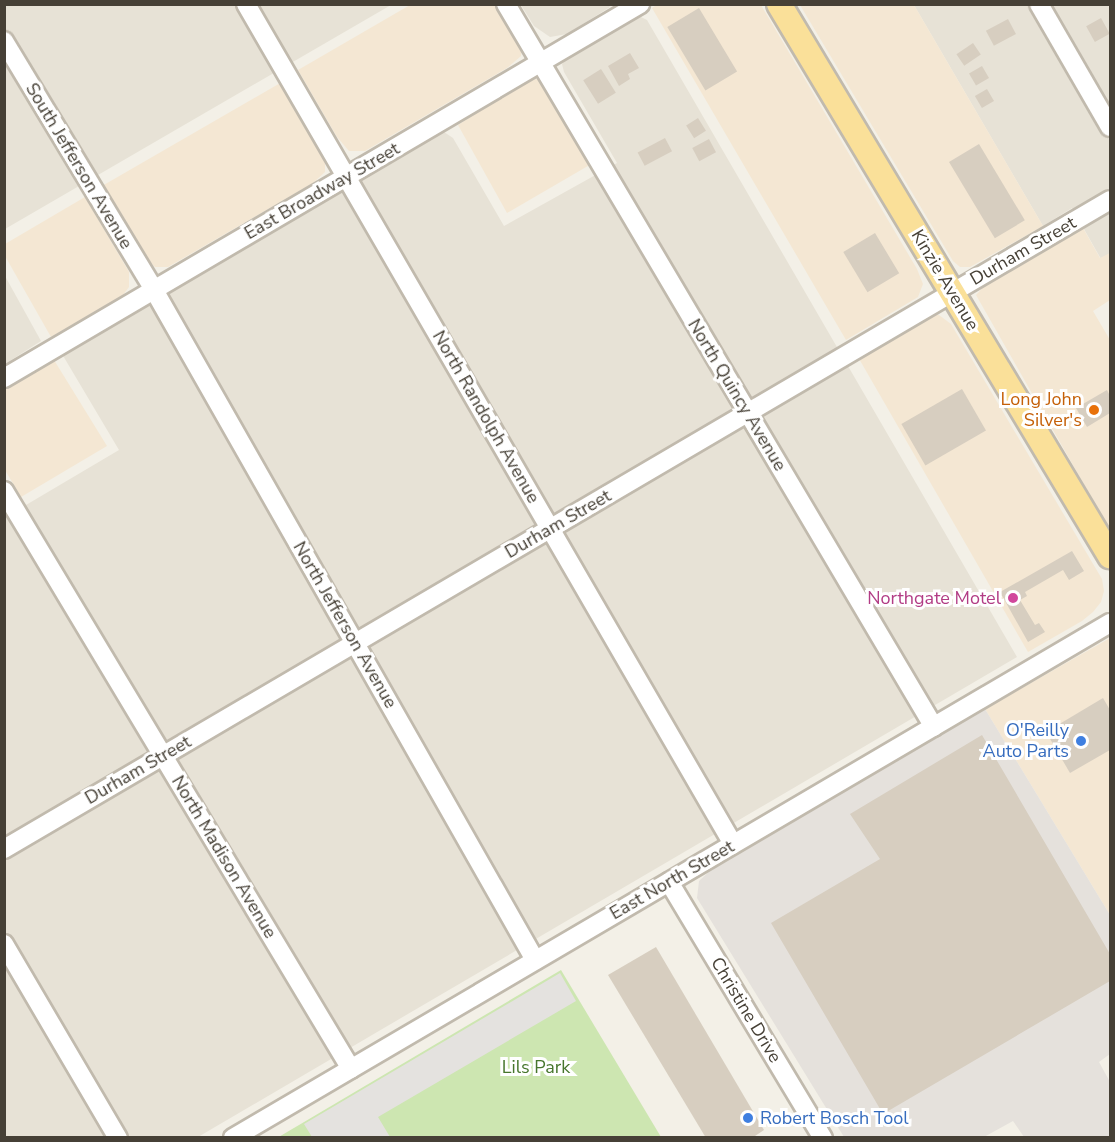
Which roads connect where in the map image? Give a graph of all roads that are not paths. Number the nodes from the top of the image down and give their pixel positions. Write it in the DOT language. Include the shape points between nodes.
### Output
graph roads {
  1 [pos="246,4"];
  2 [pos="506,4"];
  3 [pos="640,4"];
  4 [pos="780,4"];
  5 [pos="1039,4"];
  6 [pos="4,41"];
  7 [pos="540,63"];
  8 [pos="1110,127"];
  9 [pos="347,177"];
  10 [pos="1110,200"];
  11 [pos="154,290"];
  12 [pos="952,292"];
  13 [pos="4,378"];
  14 [pos="747,413"];
  15 [pos="4,491"];
  16 [pos="550,528"];
  17 [pos="1110,556"];
  18 [pos="1110,623"];
  19 [pos="355,643"];
  20 [pos="934,726"];
  21 [pos="163,756"];
  22 [pos="733,844"];
  23 [pos="4,849"];
  24 [pos="669,882"];
  25 [pos="4,944"];
  26 [pos="535,960"];
  27 [pos="351,1069"];
  28 [pos="118,1137"];
  29 [pos="233,1137"];
  30 [pos="823,1137"];
  1 -- 9 [label="street, North Randolph Avenue"];
  2 -- 7 [label="street, North Quincy Avenue"];
  3 -- 7 [label="street, East Broadway Street"];
  4 -- 12 [label="main road, Kinzie Avenue"];
  5 -- 8 [label="street"];
  6 -- 11 [label="street, South Jefferson Avenue"];
  7 -- 9 [label="street, East Broadway Street"];
  7 -- 14 [label="street, North Quincy Avenue"];
  9 -- 11 [label="street, East Broadway Street"];
  9 -- 16 [label="street, North Randolph Avenue"];
  10 -- 12 [label="street, Durham Street"];
  11 -- 13 [label="street, East Broadway Street"];
  11 -- 19 [label="street, North Jefferson Avenue"];
  12 -- 14 [label="street, Durham Street"];
  12 -- 17 [label="main road, Kinzie Avenue"];
  14 -- 16 [label="street, Durham Street"];
  14 -- 20 [label="street, North Quincy Avenue"];
  15 -- 21 [label="street, North Madison Avenue"];
  16 -- 19 [label="street, Durham Street"];
  16 -- 22 [label="street, North Randolph Avenue"];
  18 -- 20 [label="street, East North Street"];
  19 -- 21 [label="street, Durham Street"];
  19 -- 26 [label="street, North Jefferson Avenue"];
  20 -- 22 [label="street, East North Street"];
  21 -- 23 [label="street, Durham Street"];
  21 -- 27 [label="street, North Madison Avenue"];
  22 -- 24 [label="street, East North Street"];
  24 -- 26 [label="street, East North Street"];
  24 -- 30 [label="street, Christine Drive"];
  25 -- 28 [label="street"];
  26 -- 27 [label="street, East North Street"];
  27 -- 29 [label="street, East North Street"];
}
